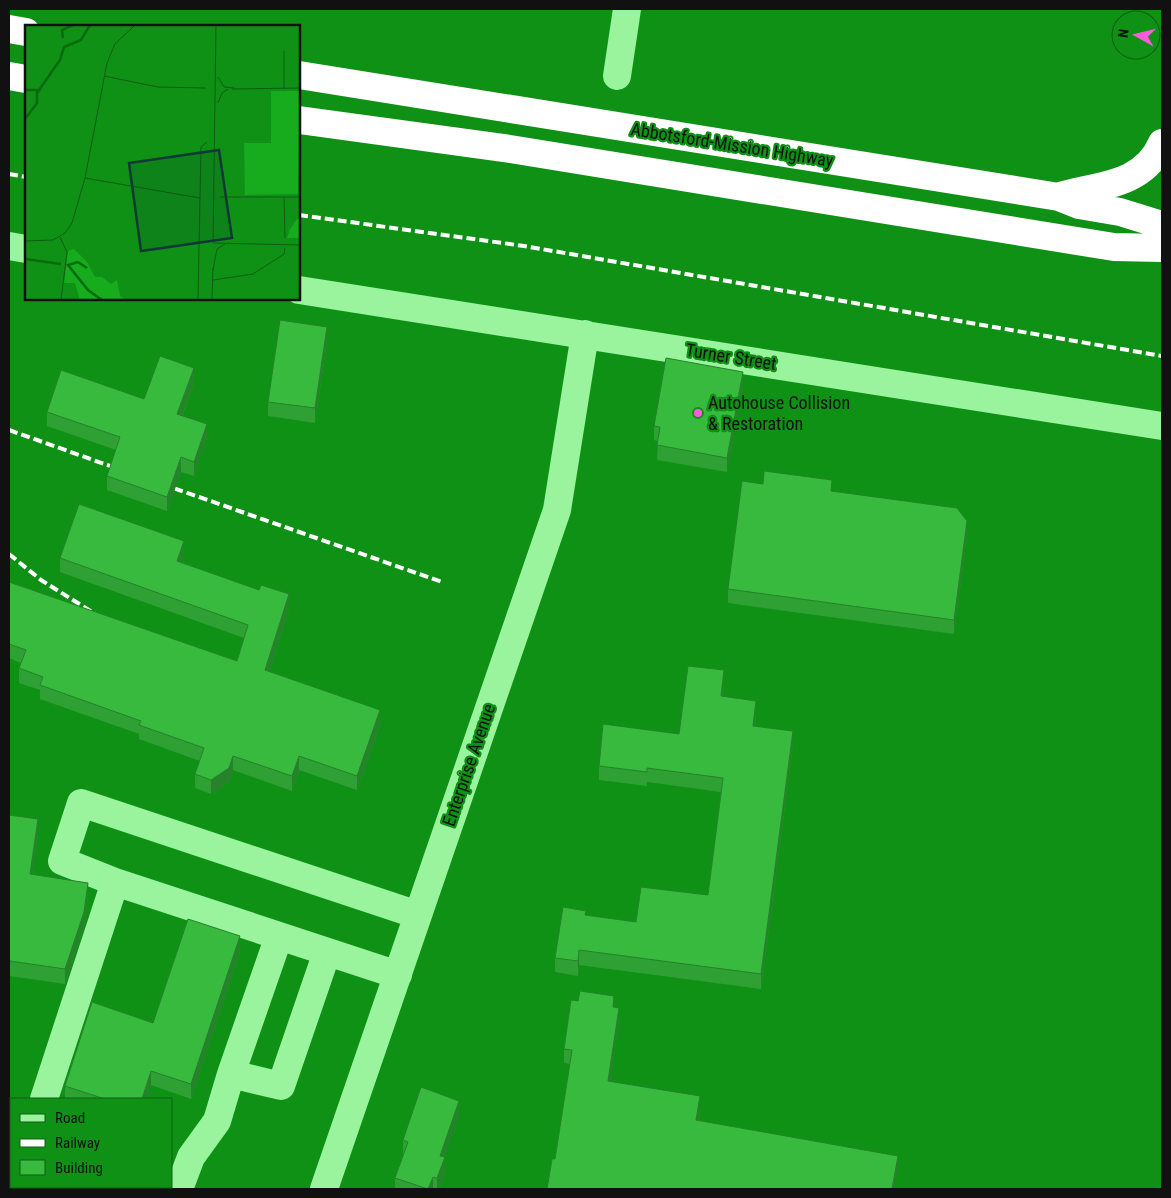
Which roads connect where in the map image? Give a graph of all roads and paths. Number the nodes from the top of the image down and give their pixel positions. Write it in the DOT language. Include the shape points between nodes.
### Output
graph roads {
  1 [pos="627,9"];
  2 [pos="9,29"];
  3 [pos="25,32"];
  4 [pos="9,76"];
  5 [pos="300,76"];
  6 [pos="617,76"];
  7 [pos="25,80"];
  8 [pos="25,80"];
  9 [pos="9,81"];
  10 [pos="300,120"];
  11 [pos="1162,143"];
  12 [pos="1059,197"];
  13 [pos="1162,225"];
  14 [pos="9,246"];
  15 [pos="1162,248"];
  16 [pos="25,249"];
  17 [pos="300,290"];
  18 [pos="585,334"];
  19 [pos="1162,426"];
  20 [pos="115,882"];
  21 [pos="418,915"];
  22 [pos="280,936"];
  23 [pos="327,952"];
  24 [pos="398,975"];
  25 [pos="231,1074"];
  26 [pos="44,1098"];
  27 [pos="179,1189"];
  28 [pos="324,1189"];
  1 -- 6 [label="street"];
  2 -- 3 [label="highway"];
  4 -- 7 [label="highway"];
  5 -- 12 [label="highway, Abbotsford-Mission Highway"];
  8 -- 9 [label="highway"];
  10 -- 15 [label="highway" via="510,149 1114,247"];
  11 -- 12 [label="highway" via="1141,170 1124,180 1104,188 1084,189"];
  12 -- 13 [label="highway, Abbotsford-Mission Highway"];
  14 -- 16 [label="street"];
  17 -- 18 [label="street, Turner Street"];
  18 -- 19 [label="street, Turner Street"];
  18 -- 21 [label="street, Enterprise Avenue" via="557,510"];
  20 -- 21 [label="street" via="62,862 81,803"];
  20 -- 22 [label="street"];
  20 -- 26 [label="street"];
  21 -- 24 [label="street, Enterprise Avenue"];
  22 -- 23 [label="street"];
  22 -- 25 [label="street"];
  23 -- 24 [label="street"];
  23 -- 25 [label="street" via="281,1086"];
  24 -- 28 [label="street, Enterprise Avenue"];
  25 -- 27 [label="street" via="217,1121 191,1157"];
}
